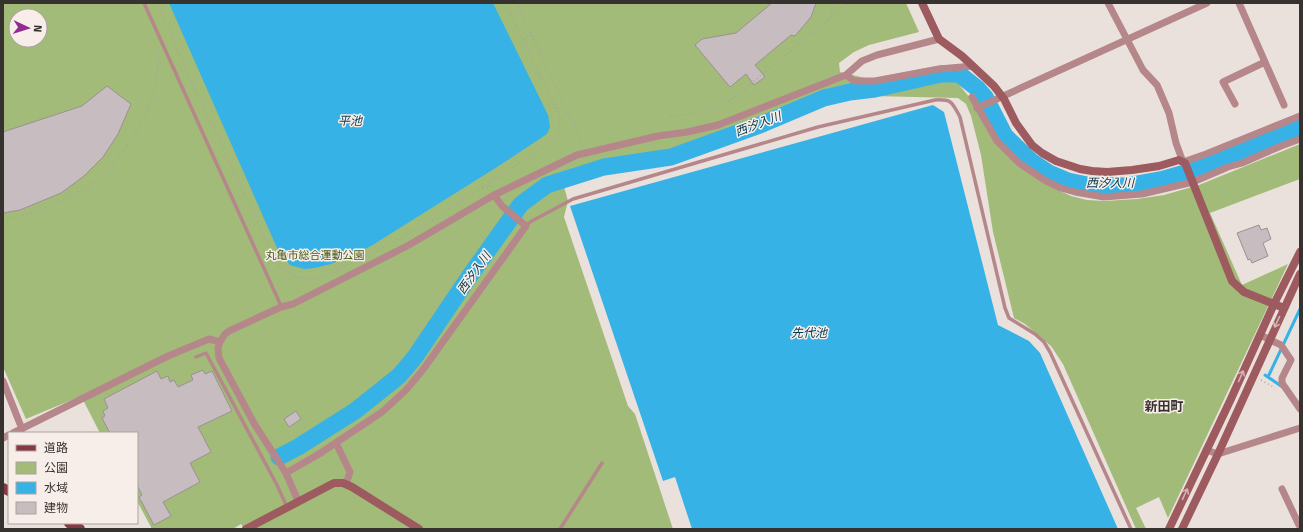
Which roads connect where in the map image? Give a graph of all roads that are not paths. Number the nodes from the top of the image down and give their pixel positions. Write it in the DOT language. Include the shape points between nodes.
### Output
graph roads {
  1 [pos="144,3"];
  2 [pos="922,3"];
  3 [pos="1108,3"];
  4 [pos="1207,3"];
  5 [pos="1239,3"];
  6 [pos="939,39"];
  7 [pos="1127,40"];
  8 [pos="1265,62"];
  9 [pos="973,66"];
  10 [pos="846,75"];
  11 [pos="972,97"];
  12 [pos="999,99"];
  13 [pos="1235,104"];
  14 [pos="1284,105"];
  15 [pos="977,108"];
  16 [pos="1300,116"];
  17 [pos="1300,139"];
  18 [pos="1184,163"];
  19 [pos="1194,182"];
  20 [pos="494,195"];
  21 [pos="526,226"];
  22 [pos="1300,252"];
  23 [pos="1300,274"];
  24 [pos="1274,304"];
  25 [pos="281,308"];
  26 [pos="1284,308"];
  27 [pos="1260,335"];
  28 [pos="1269,340"];
  29 [pos="220,342"];
  30 [pos="196,357"];
  31 [pos="3,380"];
  32 [pos="1300,409"];
  33 [pos="1300,428"];
  34 [pos="22,429"];
  35 [pos="15,432"];
  36 [pos="336,444"];
  37 [pos="1206,450"];
  38 [pos="1218,454"];
  39 [pos="602,463"];
  40 [pos="286,474"];
  41 [pos="346,484"];
  42 [pos="1282,488"];
  43 [pos="298,501"];
  44 [pos="287,507"];
  45 [pos="71,524"];
  46 [pos="1300,524"];
  47 [pos="80,529"];
  48 [pos="246,529"];
  49 [pos="419,529"];
  50 [pos="560,529"];
  51 [pos="1131,529"];
  52 [pos="1169,529"];
  53 [pos="1182,529"];
  1 -- 25 [label="lane"];
  2 -- 6 [label="street"];
  3 -- 7 [label="street"];
  4 -- 7 [label="street"];
  5 -- 8 [label="street"];
  6 -- 9 [label="street"];
  6 -- 10 [label="street" via="877,55 862,61"];
  7 -- 12 [label="street"];
  7 -- 18 [label="street" via="1143,70 1156,85 1169,113"];
  8 -- 13 [label="street" via="1223,82"];
  8 -- 14 [label="street"];
  9 -- 10 [label="street" via="939,69 875,81 854,81"];
  9 -- 12 [label="street" via="994,86"];
  10 -- 20 [label="street" via="718,125 577,155"];
  11 -- 15 [label="street"];
  12 -- 15 [label="street"];
  12 -- 18 [label="street" via="1032,145 1056,161 1080,169 1107,172 1146,168 1179,160"];
  15 -- 19 [label="street" via="1004,149 1034,174 1061,188 1104,197 1142,194"];
  16 -- 18 [label="street"];
  17 -- 19 [label="street"];
  18 -- 19 [label="street"];
  19 -- 24 [label="street" via="1232,281 1244,292"];
  20 -- 21 [label="street" via="502,206"];
  20 -- 25 [label="street" via="409,245"];
  21 -- 36 [label="street" via="422,371 382,412"];
  21 -- 51 [label="lane" via="573,199 818,127 935,100 946,100 954,104 960,117 1010,318 1044,342 1050,352"];
  22 -- 24 [label="street"];
  23 -- 26 [label="street"];
  24 -- 26 [label="street"];
  24 -- 27 [label="street"];
  25 -- 29 [label="street" via="229,331"];
  26 -- 28 [label="street, one-way"];
  27 -- 28 [label="street"];
  37 -- 27 [label="street, one-way"];
  28 -- 32 [label="street" via="1283,347 1291,360 1282,383"];
  28 -- 38 [label="street"];
  29 -- 34 [label="street" via="209,339 168,356"];
  29 -- 40 [label="street" via="219,358 255,425"];
  30 -- 44 [label="lane" via="206,353"];
  31 -- 34 [label="street"];
  33 -- 38 [label="street"];
  34 -- 35 [label="street"];
  36 -- 40 [label="street"];
  36 -- 41 [label="street" via="350,472"];
  37 -- 38 [label="street"];
  52 -- 37 [label="street, one-way"];
  38 -- 53 [label="street"];
  39 -- 50 [label="lane"];
  40 -- 43 [label="street"];
  41 -- 43 [label="street" via="334,483"];
  41 -- 49 [label="street"];
  42 -- 46 [label="street"];
  43 -- 44 [label="street"];
  44 -- 48 [label="street"];
  45 -- 47 [label="main road"];
}
